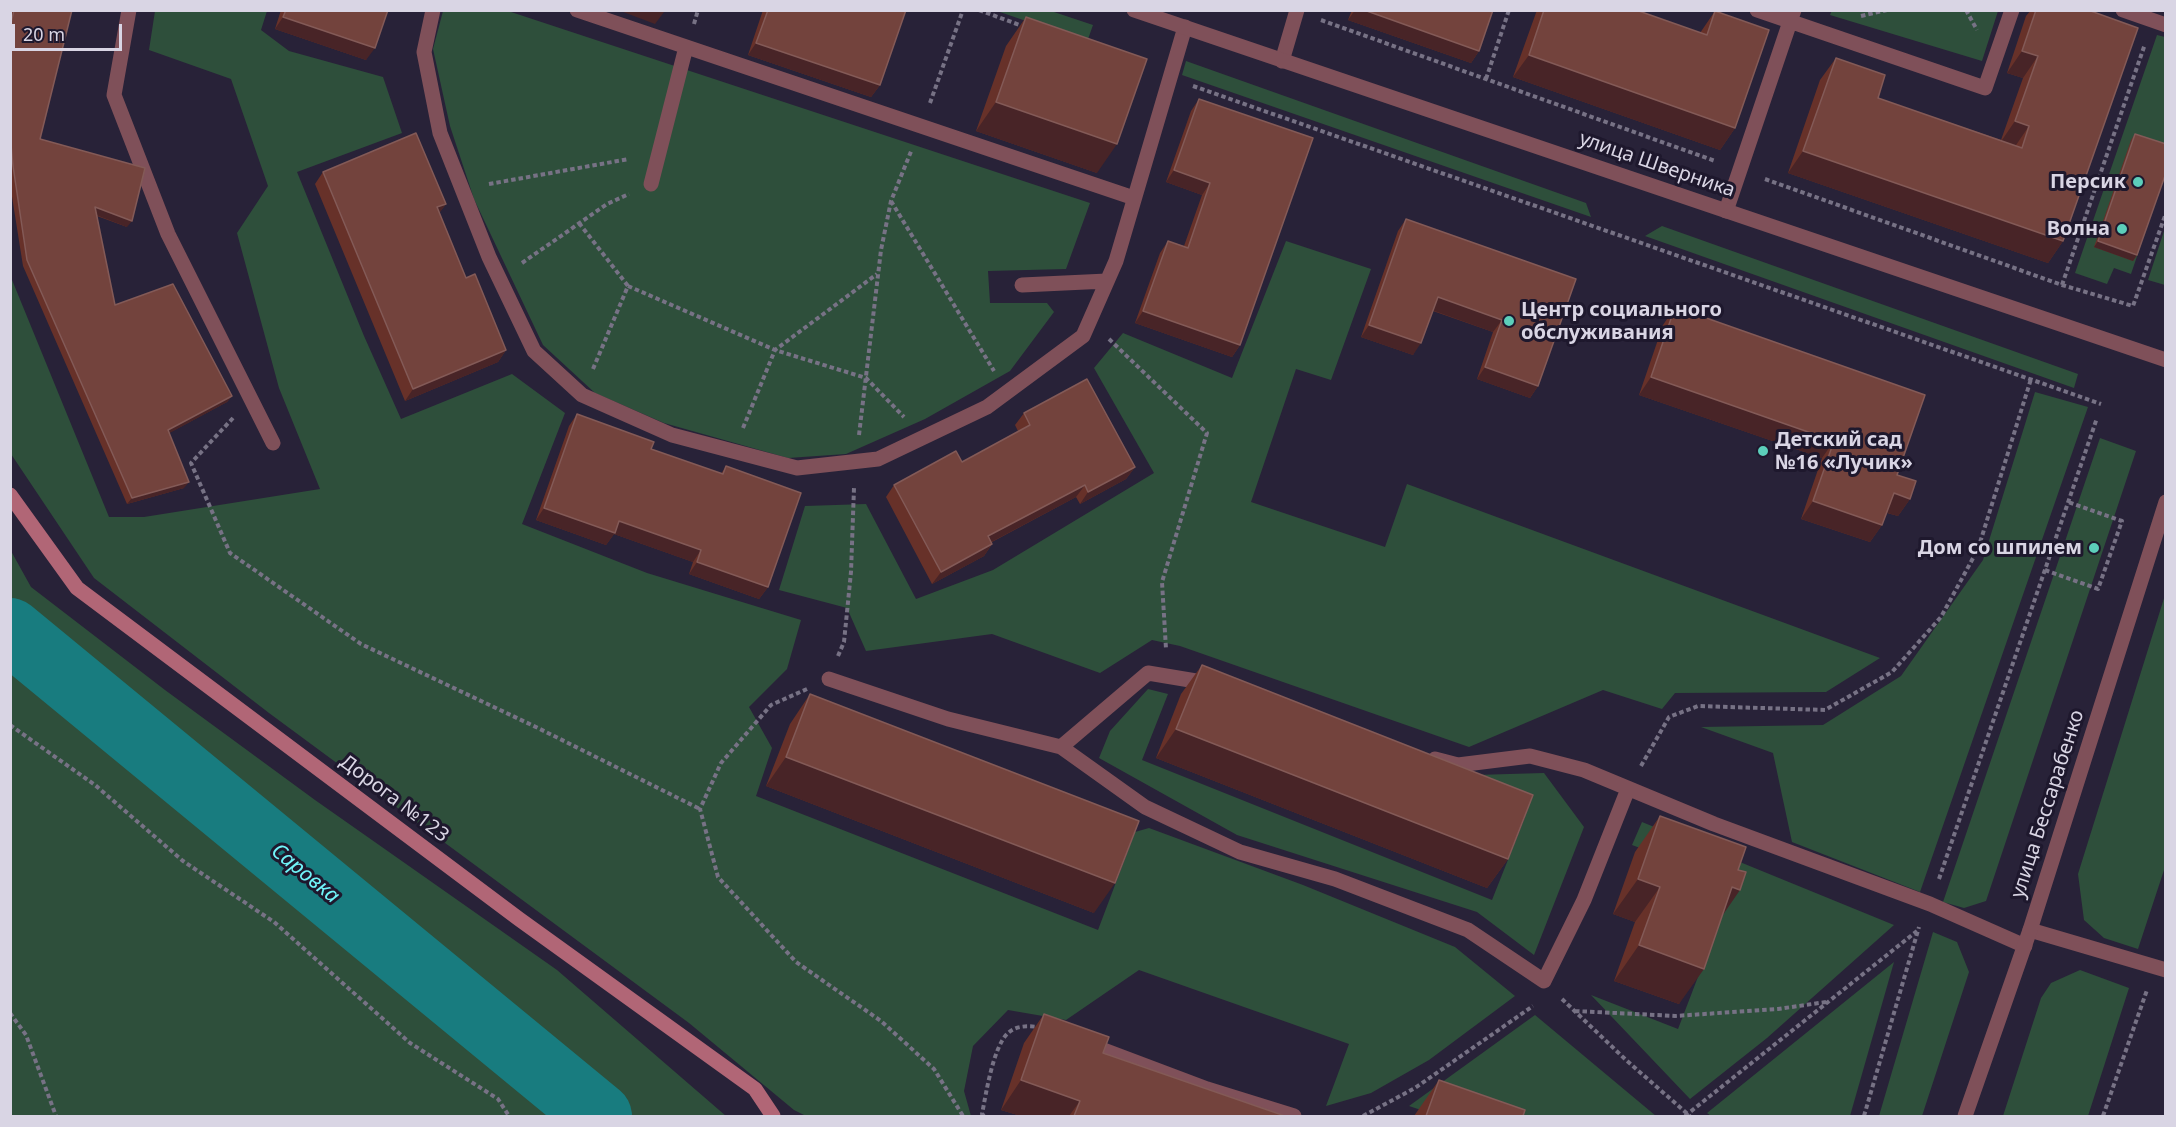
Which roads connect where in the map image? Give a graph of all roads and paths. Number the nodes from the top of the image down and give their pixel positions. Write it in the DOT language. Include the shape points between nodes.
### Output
graph roads {
  1 [pos="129,10"];
  2 [pos="433,10"];
  3 [pos="577,10"];
  4 [pos="963,10"];
  5 [pos="979,10"];
  6 [pos="1134,10"];
  7 [pos="1298,10"];
  8 [pos="1509,10"];
  9 [pos="1757,10"];
  10 [pos="2012,10"];
  11 [pos="2123,10"];
  12 [pos="1792,16"];
  13 [pos="2159,23"];
  14 [pos="1185,27"];
  15 [pos="1032,29"];
  16 [pos="686,47"];
  17 [pos="1282,61"];
  18 [pos="1170,78"];
  19 [pos="1486,79"];
  20 [pos="921,126"];
  21 [pos="659,154"];
  22 [pos="651,184"];
  23 [pos="462,188"];
  24 [pos="1134,198"];
  25 [pos="891,201"];
  26 [pos="1725,211"];
  27 [pos="2166,213"];
  28 [pos="579,223"];
  29 [pos="533,255"];
  30 [pos="878,274"];
  31 [pos="1107,282"];
  32 [pos="1022,285"];
  33 [pos="2062,285"];
  34 [pos="628,286"];
  35 [pos="2133,306"];
  36 [pos="1090,321"];
  37 [pos="775,350"];
  38 [pos="2166,360"];
  39 [pos="866,378"];
  40 [pos="2031,379"];
  41 [pos="1007,392"];
  42 [pos="582,395"];
  43 [pos="250,398"];
  44 [pos="2101,404"];
  45 [pos="2097,418"];
  46 [pos="924,437"];
  47 [pos="273,443"];
  48 [pos="733,451"];
  49 [pos="855,461"];
  50 [pos="10,495"];
  51 [pos="2068,502"];
  52 [pos="2166,502"];
  53 [pos="2045,570"];
  54 [pos="844,642"];
  55 [pos="1166,648"];
  56 [pos="829,679"];
  57 [pos="1229,693"];
  58 [pos="10,725"];
  59 [pos="1061,747"];
  60 [pos="1426,756"];
  61 [pos="1629,789"];
  62 [pos="700,809"];
  63 [pos="1930,904"];
  64 [pos="1918,930"];
  65 [pos="2030,930"];
  66 [pos="2025,946"];
  67 [pos="2161,968"];
  68 [pos="1549,986"];
  69 [pos="1828,1002"];
  70 [pos="1575,1011"];
  71 [pos="10,1013"];
  72 [pos="1044,1027"];
  73 [pos="774,1114"];
  74 [pos="56,1116"];
  75 [pos="509,1116"];
  76 [pos="963,1116"];
  77 [pos="984,1116"];
  78 [pos="1294,1116"];
  79 [pos="1363,1116"];
  80 [pos="1688,1116"];
  81 [pos="1864,1116"];
  82 [pos="1965,1116"];
  83 [pos="2103,1116"];
  1 -- 43 [label="street" via="114,95 168,234"];
  2 -- 23 [label="street" via="424,52 440,133"];
  3 -- 16 [label="street"];
  4 -- 20 [label="path"];
  5 -- 15 [label="path"];
  6 -- 14 [label="street, улица Шверника"];
  7 -- 17 [label="street"];
  8 -- 19 [label="path"];
  9 -- 12 [label="street"];
  10 -- 12 [label="street" via="1985,88"];
  11 -- 13 [label="street"];
  12 -- 26 [label="street"];
  13 -- 33 [label="path"];
  14 -- 17 [label="street, улица Шверника"];
  14 -- 18 [label="street"];
  16 -- 20 [label="street"];
  16 -- 21 [label="street"];
  17 -- 26 [label="street, улица Шверника"];
  18 -- 24 [label="street"];
  18 -- 40 [label="path"];
  20 -- 24 [label="street"];
  20 -- 25 [label="path"];
  21 -- 22 [label="street"];
  21 -- 23 [label="path"];
  22 -- 28 [label="path"];
  23 -- 42 [label="street" via="489,257 534,351"];
  24 -- 31 [label="street"];
  25 -- 30 [label="path"];
  25 -- 41 [label="path"];
  26 -- 38 [label="street, улица Шверника"];
  27 -- 35 [label="path"];
  28 -- 29 [label="path"];
  28 -- 34 [label="path"];
  30 -- 37 [label="path"];
  30 -- 39 [label="path"];
  31 -- 32 [label="street"];
  31 -- 36 [label="street"];
  34 -- 37 [label="path"];
  34 -- 42 [label="path"];
  36 -- 41 [label="street" via="1083,336"];
  36 -- 55 [label="path" via="1207,434 1162,582"];
  37 -- 39 [label="path"];
  37 -- 48 [label="path"];
  39 -- 46 [label="path"];
  39 -- 49 [label="path"];
  40 -- 44 [label="path"];
  40 -- 61 [label="path" via="1978,549 1941,617 1892,672 1825,710 1698,706 1670,717"];
  41 -- 46 [label="street" via="987,407"];
  42 -- 48 [label="street" via="672,435"];
  43 -- 47 [label="street"];
  43 -- 62 [label="path" via="191,463 230,553 361,644"];
  45 -- 51 [label="path"];
  46 -- 49 [label="street" via="878,459"];
  48 -- 49 [label="street" via="797,468"];
  49 -- 54 [label="path"];
  50 -- 73 [label="main road, Дорога №123" via="77,588 519,919 755,1089"];
  51 -- 53 [label="path"];
  51 -- 53 [label="path" via="2122,521 2097,589"];
  52 -- 65 [label="street, улица Бессарабенко"];
  53 -- 63 [label="path"];
  56 -- 59 [label="street" via="948,719"];
  56 -- 62 [label="path" via="771,705 721,763"];
  57 -- 59 [label="street" via="1196,681 1148,673"];
  58 -- 75 [label="path" via="95,785 183,861 274,922 410,1043 498,1099"];
  59 -- 68 [label="street" via="1145,807 1240,852 1335,879 1468,930"];
  60 -- 61 [label="street" via="1458,765 1530,756 1584,770"];
  61 -- 63 [label="street"];
  61 -- 68 [label="street"];
  62 -- 76 [label="path" via="718,877 796,962 881,1021 934,1069"];
  63 -- 64 [label="path"];
  63 -- 66 [label="street"];
  64 -- 69 [label="path"];
  64 -- 81 [label="path"];
  65 -- 66 [label="street, улица Бессарабенко"];
  65 -- 67 [label="street"];
  66 -- 82 [label="street, улица Бессарабенко"];
  67 -- 83 [label="path"];
  68 -- 70 [label="path"];
  68 -- 79 [label="path" via="1522,1015 1415,1088"];
  69 -- 70 [label="path" via="1675,1016"];
  69 -- 80 [label="path"];
  70 -- 80 [label="path"];
  71 -- 74 [label="path" via="26,1035"];
  72 -- 77 [label="path" via="1023,1025 1008,1034 993,1062"];
  72 -- 78 [label="street" via="1207,1089"];
}
